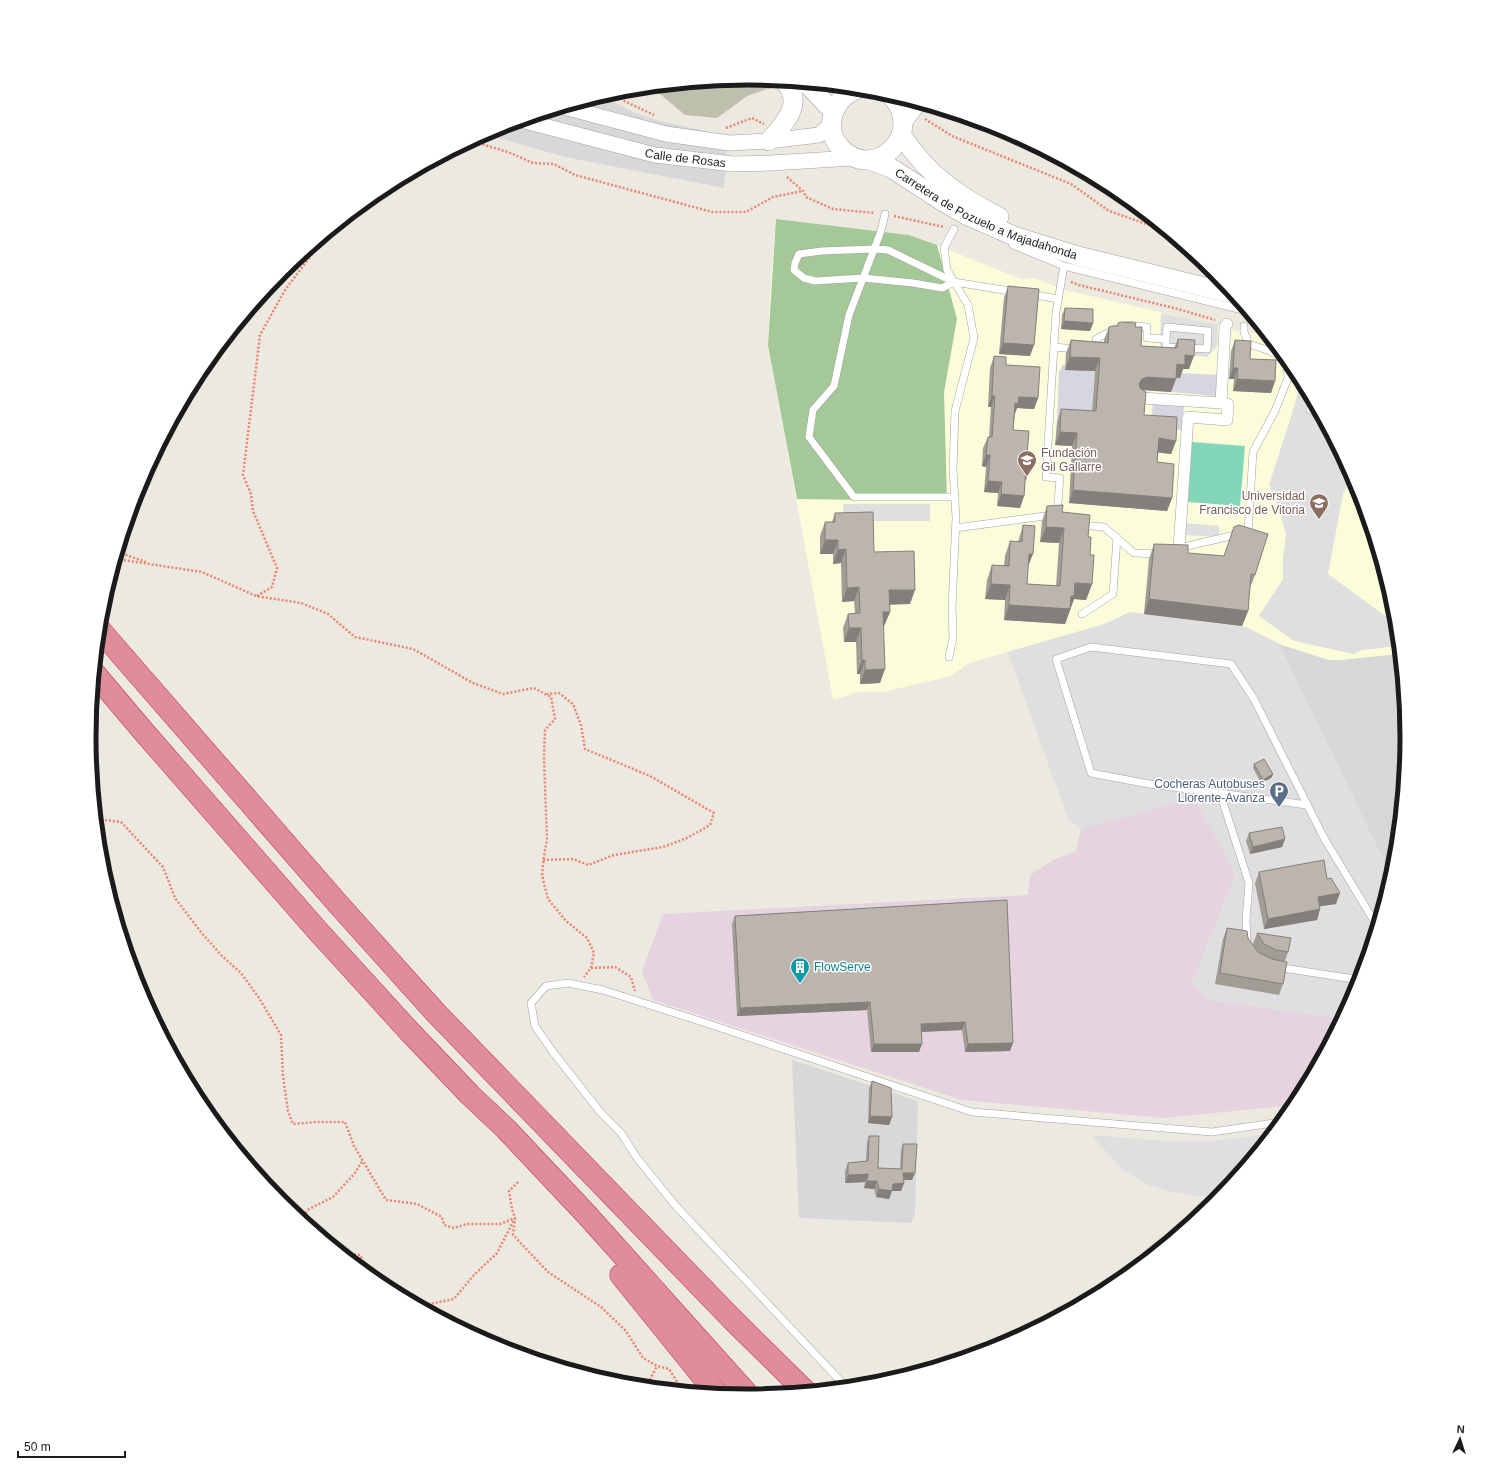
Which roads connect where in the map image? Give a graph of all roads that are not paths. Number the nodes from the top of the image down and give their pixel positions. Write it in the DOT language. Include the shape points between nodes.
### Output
graph roads {
  1 [pos="783,86"];
  2 [pos="810,88"];
  3 [pos="849,94"];
  4 [pos="896,102"];
  5 [pos="571,110"];
  6 [pos="832,117"];
  7 [pos="909,118"];
  8 [pos="531,123"];
  9 [pos="769,141"];
  10 [pos="862,159"];
  11 [pos="942,201"];
  12 [pos="885,214"];
  13 [pos="972,226"];
  14 [pos="954,229"];
  15 [pos="1008,242"];
  16 [pos="874,249"];
  17 [pos="1106,262"];
  18 [pos="1064,266"];
  19 [pos="863,278"];
  20 [pos="954,282"];
  21 [pos="1224,292"];
  22 [pos="1058,299"];
  23 [pos="1241,310"];
  24 [pos="1227,324"];
  25 [pos="1244,326"];
  26 [pos="1166,339"];
  27 [pos="1054,347"];
  28 [pos="1277,356"];
  29 [pos="1288,370"];
  30 [pos="1141,398"];
  31 [pos="1189,398"];
  32 [pos="1221,403"];
  33 [pos="1186,417"];
  34 [pos="955,497"];
  35 [pos="1079,516"];
  36 [pos="956,528"];
  37 [pos="1117,538"];
  38 [pos="1178,552"];
  39 [pos="1163,555"];
  40 [pos="1082,614"];
  41 [pos="104,635"];
  42 [pos="949,657"];
  43 [pos="99,678"];
  44 [pos="1220,793"];
  45 [pos="1307,805"];
  46 [pos="1374,921"];
  47 [pos="1248,947"];
  48 [pos="1270,966"];
  49 [pos="1354,979"];
  50 [pos="470,1096"];
  51 [pos="1275,1123"];
  52 [pos="842,1383"];
  53 [pos="802,1388"];
  54 [pos="713,1389"];
  55 [pos="744,1390"];
  1 -- 9 [label="street" via="790,87 794,99 792,111"];
  2 -- 6 [label="street"];
  3 -- 6 [label="street" via="844,96"];
  4 -- 7 [label="street, Carretera de Pozuelo a Majadahonda"];
  5 -- 9 [label="street, Calle de Rosas" via="666,134 730,143"];
  6 -- 9 [label="street, Calle de Rosas" via="819,135"];
  6 -- 10 [label="street, Carretera de Pozuelo a Majadahonda" via="834,140 839,146"];
  7 -- 10 [label="street" via="898,144 889,152 878,158"];
  7 -- 17 [label="street, Carretera de Pozuelo a Majadahonda" via="911,150 928,170 951,188 1013,224"];
  8 -- 10 [label="street, Calle de Rosas" via="655,155 733,164"];
  10 -- 11 [label="street, Carretera de Pozuelo a Majadahonda" via="896,171"];
  11 -- 13 [label="lane" via="958,218"];
  11 -- 17 [label="street, Carretera de Pozuelo a Majadahonda" via="966,215 1014,236"];
  12 -- 16 [label="lane"];
  14 -- 20 [label="lane" via="944,248 947,270"];
  15 -- 18 [label="lane"];
  16 -- 19 [label="lane"];
  16 -- 19 [label="lane" via="799,254 795,263 794,270 804,278"];
  16 -- 20 [label="lane" via="888,250"];
  17 -- 21 [label="street, Carretera de Pozuelo a Majadahonda"];
  18 -- 22 [label="lane"];
  18 -- 23 [label="lane"];
  19 -- 20 [label="lane" via="942,288"];
  19 -- 34 [label="lane" via="849,315 834,386 813,410 809,437 854,497"];
  20 -- 22 [label="lane"];
  20 -- 34 [label="lane" via="968,305 974,338 955,411"];
  22 -- 27 [label="lane"];
  24 -- 32 [label="street"];
  25 -- 28 [label="lane" via="1249,344"];
  26 -- 26 [label="lane" via="1166,347 1207,350 1208,331 1167,327"];
  26 -- 27 [label="lane" via="1147,338 1147,327 1123,324 1096,339 1096,351"];
  27 -- 36 [label="lane" via="1046,477 1060,478 1060,515"];
  29 -- 38 [label="lane" via="1288,378 1275,411 1253,452 1248,532"];
  30 -- 31 [label="street"];
  31 -- 32 [label="street"];
  31 -- 33 [label="street"];
  32 -- 33 [label="street" via="1228,404 1227,420"];
  33 -- 38 [label="street"];
  34 -- 36 [label="lane"];
  35 -- 37 [label="lane" via="1079,525 1104,527"];
  36 -- 42 [label="lane" via="953,638"];
  37 -- 39 [label="lane" via="1134,553"];
  37 -- 40 [label="lane" via="1112,594"];
  41 -- 53 [label="highway" via="436,1013"];
  43 -- 50 [label="highway" via="316,929"];
  44 -- 45 [label="lane"];
  44 -- 45 [label="lane" via="1148,784 1091,773 1056,659 1091,647 1231,664 1254,699"];
  44 -- 47 [label="lane" via="1249,883 1246,920"];
  45 -- 46 [label="lane"];
  48 -- 49 [label="lane"];
  50 -- 54 [label="highway" via="493,1135 617,1270"];
  50 -- 55 [label="highway" via="506,1129 582,1209"];
  51 -- 52 [label="lane" via="1212,1132 972,1112 603,990 568,983 546,986 531,1003 535,1026 553,1052 601,1113 621,1133 637,1158 675,1205"];
}
